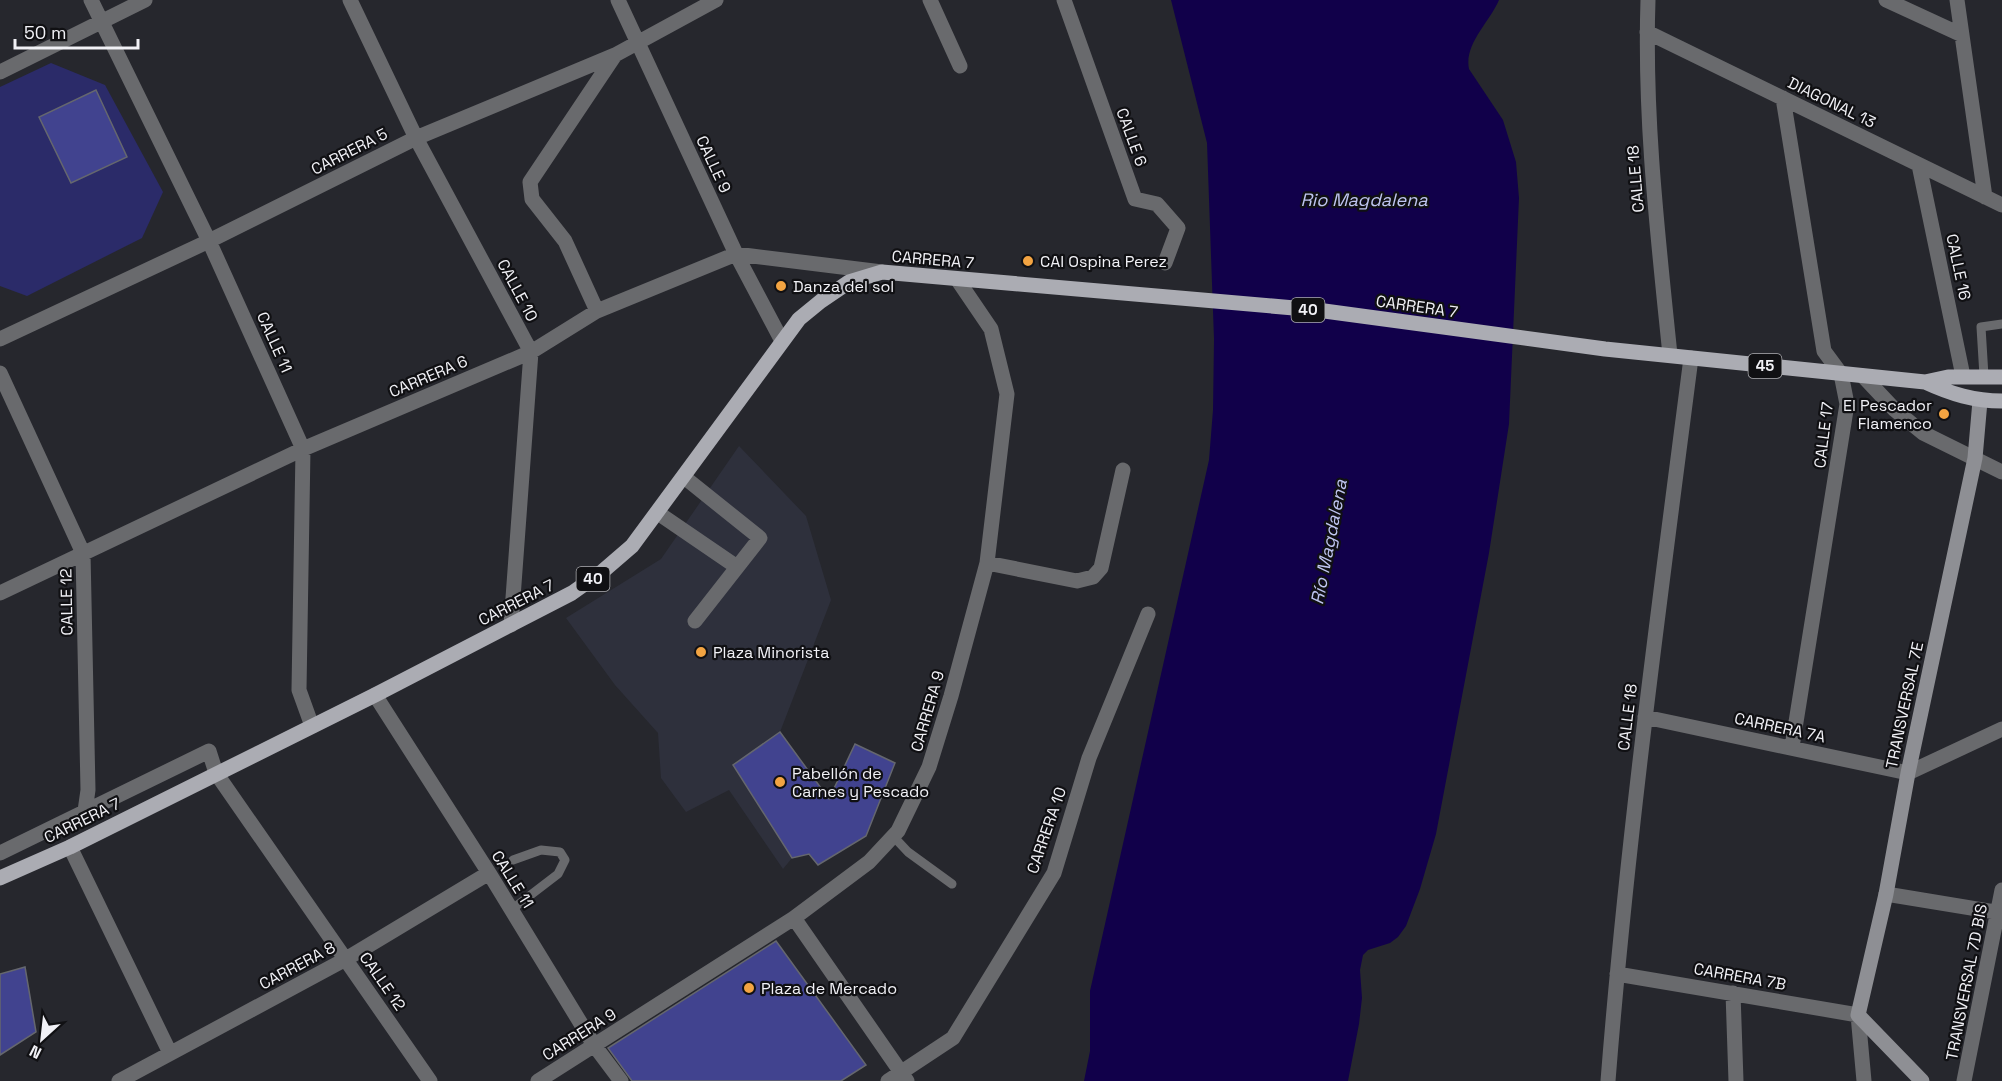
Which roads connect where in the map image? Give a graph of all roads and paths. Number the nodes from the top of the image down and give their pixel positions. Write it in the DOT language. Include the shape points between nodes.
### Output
graph roads {
  1 [pos="91,0"];
  2 [pos="144,0"];
  3 [pos="350,0"];
  4 [pos="618,0"];
  5 [pos="716,0"];
  6 [pos="930,0"];
  7 [pos="1064,0"];
  8 [pos="1648,0"];
  9 [pos="1886,0"];
  10 [pos="1957,0"];
  11 [pos="101,23"];
  12 [pos="1647,32"];
  13 [pos="1962,35"];
  14 [pos="637,42"];
  15 [pos="615,55"];
  16 [pos="960,66"];
  17 [pos="0,72"];
  18 [pos="1783,98"];
  19 [pos="416,138"];
  20 [pos="1919,165"];
  21 [pos="1985,197"];
  22 [pos="2002,205"];
  23 [pos="209,241"];
  24 [pos="736,254"];
  25 [pos="1165,263"];
  26 [pos="882,272"];
  27 [pos="957,279"];
  28 [pos="597,311"];
  29 [pos="2002,324"];
  30 [pos="0,339"];
  31 [pos="782,341"];
  32 [pos="1605,349"];
  33 [pos="531,352"];
  34 [pos="1670,355"];
  35 [pos="1691,358"];
  36 [pos="0,373"];
  37 [pos="1841,374"];
  38 [pos="1863,376"];
  39 [pos="1963,376"];
  40 [pos="1984,376"];
  41 [pos="2002,377"];
  42 [pos="1925,382"];
  43 [pos="1980,401"];
  44 [pos="2002,401"];
  45 [pos="303,448"];
  46 [pos="1975,458"];
  47 [pos="1123,471"];
  48 [pos="2002,472"];
  49 [pos="684,477"];
  50 [pos="658,513"];
  51 [pos="83,553"];
  52 [pos="987,563"];
  53 [pos="737,567"];
  54 [pos="0,593"];
  55 [pos="1148,614"];
  56 [pos="695,621"];
  57 [pos="511,625"];
  58 [pos="375,695"];
  59 [pos="1645,717"];
  60 [pos="312,726"];
  61 [pos="2002,729"];
  62 [pos="1792,747"];
  63 [pos="209,751"];
  64 [pos="216,773"];
  65 [pos="1908,773"];
  66 [pos="85,811"];
  67 [pos="893,836"];
  68 [pos="70,847"];
  69 [pos="0,853"];
  70 [pos="513,860"];
  71 [pos="489,873"];
  72 [pos="0,878"];
  73 [pos="952,884"];
  74 [pos="2002,890"];
  75 [pos="1886,894"];
  76 [pos="511,910"];
  77 [pos="2000,912"];
  78 [pos="794,918"];
  79 [pos="346,959"];
  80 [pos="1617,974"];
  81 [pos="1733,993"];
  82 [pos="1858,1015"];
  83 [pos="594,1045"];
  84 [pos="170,1053"];
  85 [pos="904,1077"];
  86 [pos="119,1081"];
  87 [pos="430,1081"];
  88 [pos="538,1081"];
  89 [pos="621,1081"];
  90 [pos="888,1081"];
  91 [pos="1608,1081"];
  92 [pos="1737,1081"];
  93 [pos="1864,1081"];
  94 [pos="1922,1081"];
  95 [pos="1964,1081"];
  1 -- 11 [label="street, CALLE 11"];
  2 -- 11 [label="street"];
  3 -- 19 [label="street, CALLE 10"];
  4 -- 14 [label="street, CALLE 9"];
  5 -- 14 [label="street, CARRERA 5"];
  6 -- 16 [label="street"];
  7 -- 25 [label="street, CALLE 6" via="1135,199 1157,204 1178,228"];
  8 -- 12 [label="street, CALLE 18"];
  9 -- 13 [label="street"];
  10 -- 13 [label="street"];
  11 -- 17 [label="street"];
  11 -- 23 [label="street, CALLE 11"];
  12 -- 18 [label="street, DIAGONAL 13"];
  12 -- 34 [label="street, CALLE 18" via="1651,160"];
  13 -- 21 [label="street"];
  14 -- 15 [label="street, CARRERA 5"];
  14 -- 24 [label="street, CALLE 9"];
  15 -- 19 [label="street, CARRERA 5"];
  15 -- 28 [label="street" via="530,182 532,199 565,241"];
  18 -- 20 [label="street, DIAGONAL 13"];
  18 -- 37 [label="street, CALLE 17" via="1824,351"];
  19 -- 23 [label="street, CARRERA 5"];
  19 -- 33 [label="street, CALLE 10"];
  20 -- 21 [label="street, DIAGONAL 13"];
  20 -- 39 [label="street, CALLE 16"];
  21 -- 22 [label="street, DIAGONAL 13"];
  23 -- 30 [label="street, CARRERA 5"];
  23 -- 45 [label="street, CALLE 11"];
  24 -- 26 [label="street, CARRERA 6"];
  24 -- 28 [label="street, CARRERA 6"];
  24 -- 31 [label="street, CALLE 9"];
  26 -- 27 [label="main road, CARRERA 7 / 40"];
  26 -- 31 [label="main road, CARRERA 7 / 40" via="849,282 821,301 799,319"];
  27 -- 32 [label="main road, CARRERA 7 / 40" via="1317,310"];
  27 -- 52 [label="street, CARRERA 9" via="991,329 1007,394"];
  28 -- 33 [label="street, CARRERA 6"];
  29 -- 40 [label="lane" via="1981,327"];
  31 -- 49 [label="main road, CARRERA 7 / 40"];
  32 -- 34 [label="main road, CARRERA 7 / 45"];
  33 -- 45 [label="street, CARRERA 6"];
  33 -- 57 [label="street"];
  34 -- 35 [label="main road, CARRERA 7 / 45"];
  35 -- 37 [label="main road, CARRERA 7 / 45"];
  35 -- 59 [label="street, CALLE 18"];
  36 -- 51 [label="street, CALLE 12"];
  37 -- 38 [label="main road, CARRERA 7 / 45"];
  37 -- 62 [label="street, CALLE 17" via="1847,404"];
  38 -- 42 [label="main road, CARRERA 7 / 45"];
  38 -- 46 [label="street" via="1923,433"];
  39 -- 40 [label="main road, CARRERA 7 / 45"];
  39 -- 42 [label="main road, CARRERA 7 / 45"];
  40 -- 41 [label="main road, CARRERA 7 / 45"];
  42 -- 43 [label="main road, CARRERA 7 / 45"];
  43 -- 44 [label="main road, CARRERA 7 / 45"];
  43 -- 46 [label="street, TRANSVERSAL 7E"];
  45 -- 51 [label="street, CARRERA 6"];
  45 -- 60 [label="street, CALLE 11" via="299,690"];
  46 -- 48 [label="street"];
  46 -- 65 [label="street, TRANSVERSAL 7E"];
  47 -- 52 [label="street" via="1101,568 1093,577 1077,581"];
  49 -- 50 [label="main road, CARRERA 7 / 40"];
  49 -- 53 [label="street" via="760,538"];
  50 -- 53 [label="street"];
  50 -- 57 [label="main road, CARRERA 7 / 40" via="632,546 603,571 572,593"];
  51 -- 54 [label="street, CARRERA 6"];
  51 -- 66 [label="street, CALLE 12" via="88,790"];
  52 -- 67 [label="street, CARRERA 9" via="929,767"];
  53 -- 56 [label="street"];
  55 -- 85 [label="street, CARRERA 10" via="1089,758 1054,873 952,1038"];
  57 -- 58 [label="main road, CARRERA 7 / 40"];
  58 -- 60 [label="main road, CARRERA 7 / 40"];
  58 -- 71 [label="street, CALLE 11"];
  59 -- 62 [label="street, CARRERA 7A"];
  59 -- 80 [label="street, CALLE 18"];
  60 -- 64 [label="main road, CARRERA 7 / 40"];
  61 -- 65 [label="street"];
  62 -- 65 [label="street, CARRERA 7A"];
  63 -- 64 [label="street, CALLE 12"];
  63 -- 66 [label="street, CARRERA 7"];
  64 -- 68 [label="main road, CARRERA 7 / 40"];
  64 -- 79 [label="street, CALLE 12"];
  65 -- 75 [label="street, TRANSVERSAL 7E"];
  66 -- 69 [label="street, CARRERA 7"];
  67 -- 73 [label="lane"];
  67 -- 78 [label="street, CARRERA 9" via="869,862"];
  68 -- 72 [label="main road, CARRERA 7 / 40"];
  68 -- 84 [label="street"];
  70 -- 76 [label="lane" via="541,850 560,852 566,860 558,874"];
  71 -- 76 [label="street, CALLE 11"];
  71 -- 79 [label="street, CARRERA 8"];
  74 -- 77 [label="street, TRANSVERSAL 7D BIS"];
  75 -- 77 [label="street"];
  75 -- 82 [label="street, TRANSVERSAL 7E"];
  76 -- 83 [label="street, CALLE 11"];
  77 -- 95 [label="street, TRANSVERSAL 7D BIS"];
  78 -- 83 [label="street, CARRERA 9"];
  78 -- 85 [label="street"];
  79 -- 84 [label="street, CARRERA 8"];
  79 -- 87 [label="street, CALLE 12"];
  80 -- 81 [label="street, CARRERA 7B"];
  80 -- 91 [label="street, CALLE 18"];
  81 -- 82 [label="street, CARRERA 7B"];
  81 -- 92 [label="street"];
  82 -- 93 [label="street"];
  82 -- 94 [label="street"];
  83 -- 88 [label="street, CARRERA 9"];
  83 -- 89 [label="street, CALLE 11"];
  84 -- 86 [label="street, CARRERA 8"];
  85 -- 90 [label="street, CARRERA 10"];
}
